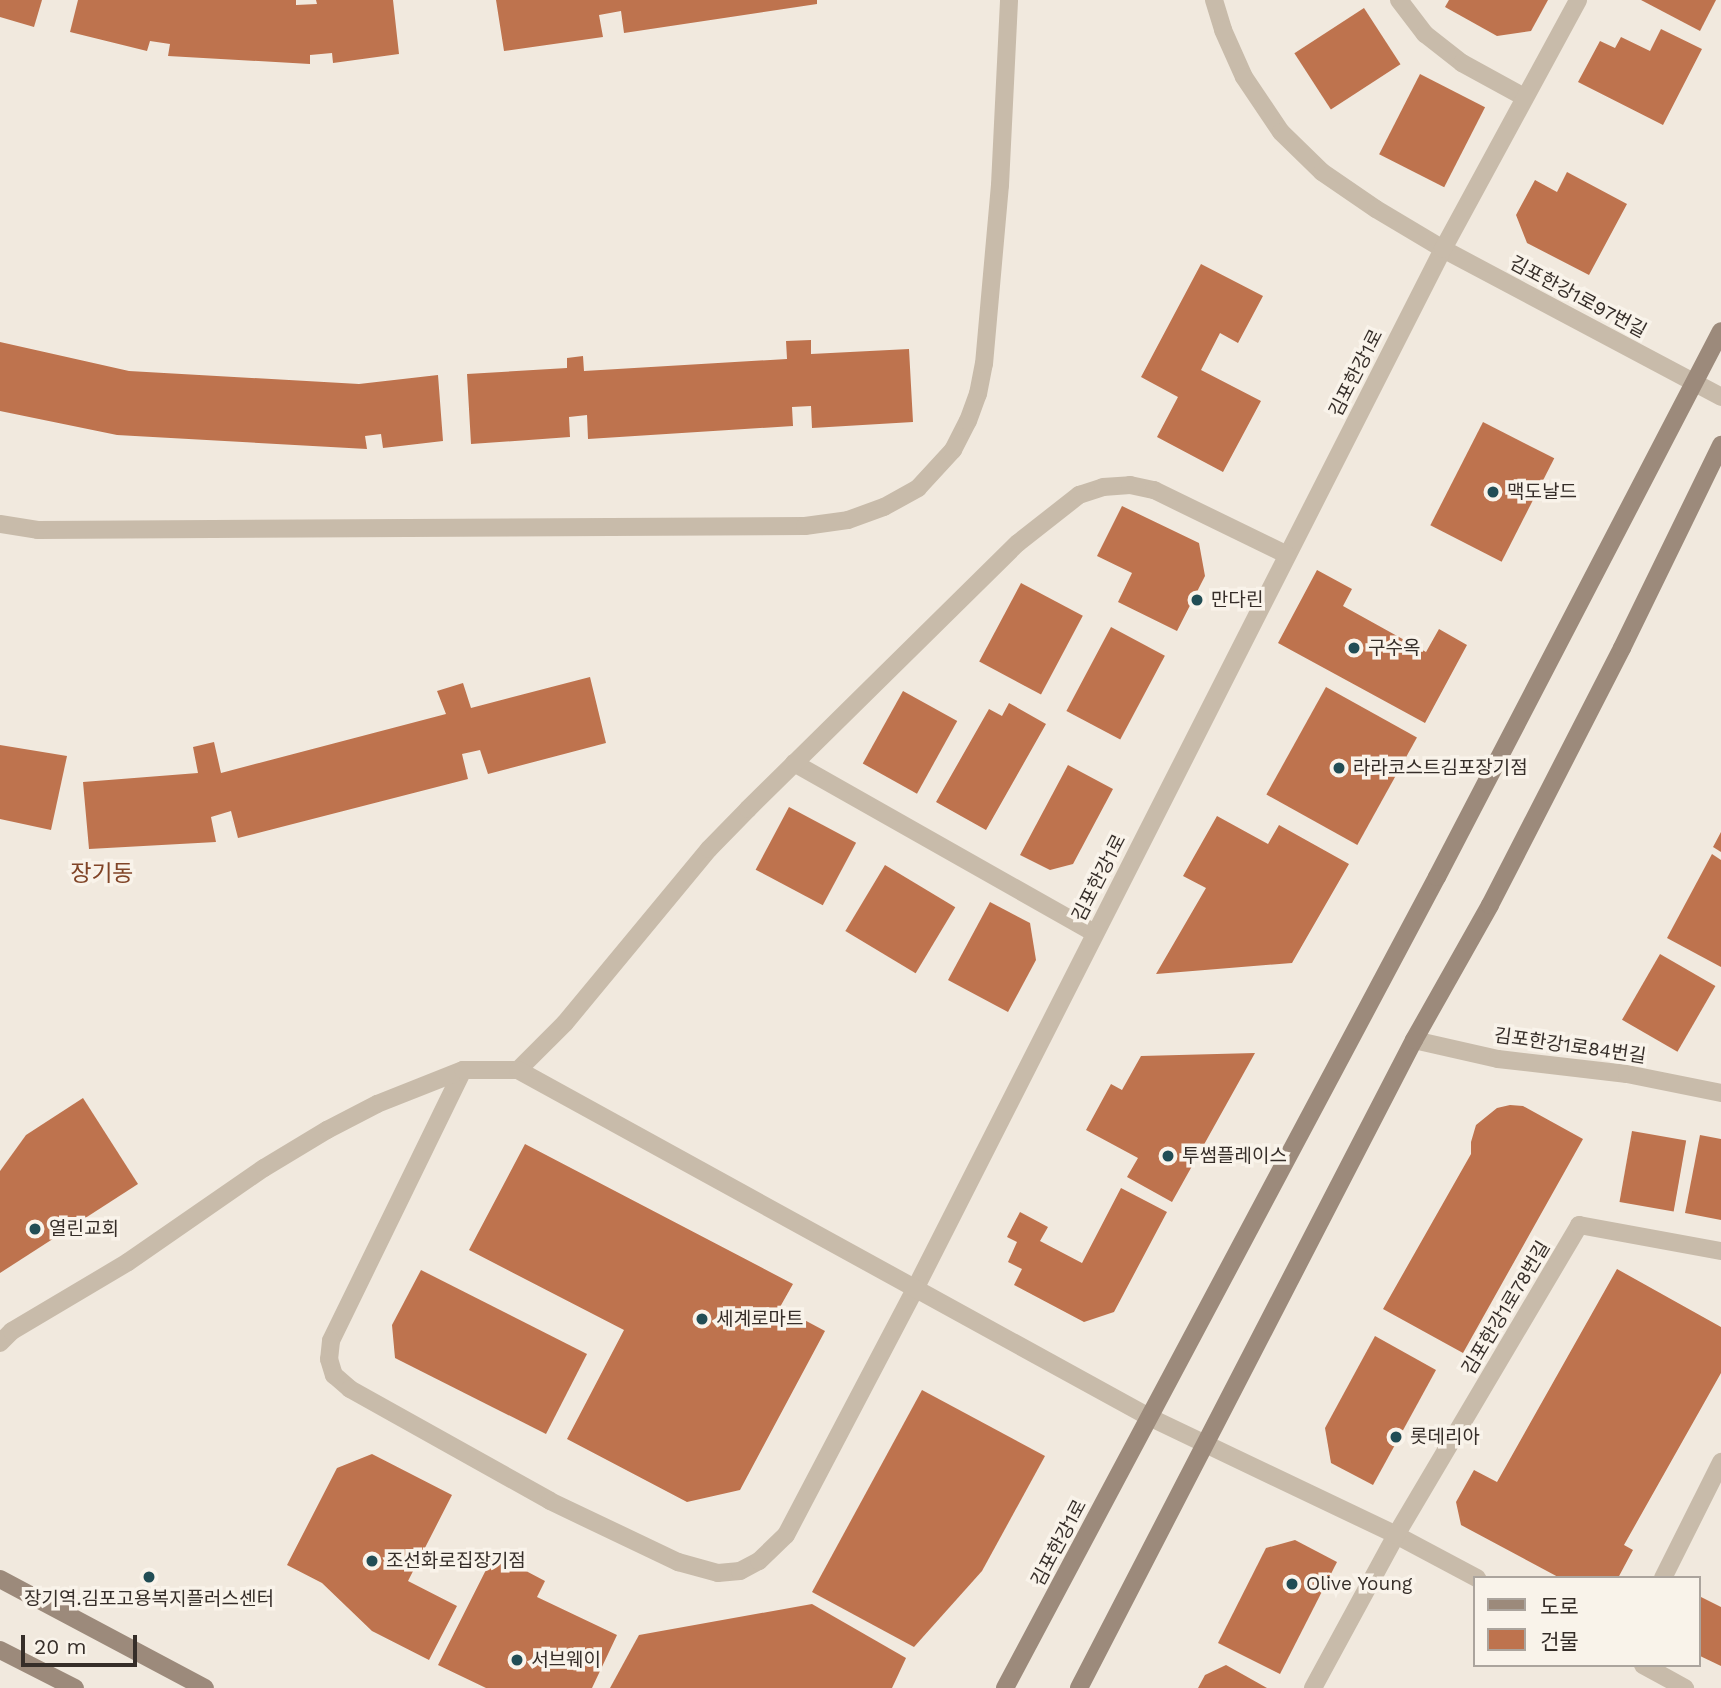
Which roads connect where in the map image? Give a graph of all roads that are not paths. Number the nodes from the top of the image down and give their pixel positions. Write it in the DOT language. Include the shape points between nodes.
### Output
graph roads {
  1 [pos="1009,0"];
  2 [pos="1214,0"];
  3 [pos="1399,0"];
  4 [pos="1578,0"];
  5 [pos="1524,97"];
  6 [pos="1443,249"];
  7 [pos="1721,331"];
  8 [pos="1694,382"];
  9 [pos="1721,397"];
  10 [pos="1721,445"];
  11 [pos="0,524"];
  12 [pos="1287,555"];
  13 [pos="794,763"];
  14 [pos="1094,933"];
  15 [pos="1414,1040"];
  16 [pos="463,1070"];
  17 [pos="518,1070"];
  18 [pos="1721,1093"];
  19 [pos="1721,1251"];
  20 [pos="915,1289"];
  21 [pos="0,1343"];
  22 [pos="1149,1417"];
  23 [pos="1204,1442"];
  24 [pos="1721,1462"];
  25 [pos="1396,1535"];
  26 [pos="1473,1576"];
  27 [pos="1663,1576"];
  28 [pos="0,1579"];
  29 [pos="0,1650"];
  30 [pos="1647,1667"];
  31 [pos="75,1688"];
  32 [pos="205,1688"];
  33 [pos="1006,1688"];
  34 [pos="1079,1688"];
  35 [pos="1313,1688"];
  36 [pos="1685,1688"];
  1 -- 11 [label="street" via="999,199 978,394 953,450 918,488 884,507 848,520 805,526 38,530"];
  2 -- 6 [label="street, 김포한강1로97번길" via="1244,77 1281,132 1322,172"];
  3 -- 5 [label="street" via="1425,34 1462,63"];
  4 -- 5 [label="street"];
  5 -- 6 [label="street"];
  6 -- 8 [label="street, 김포한강1로97번길"];
  6 -- 12 [label="street, 김포한강1로"];
  7 -- 8 [label="street, 김포한강1로"];
  8 -- 9 [label="street, 김포한강1로97번길"];
  8 -- 22 [label="street, 김포한강1로"];
  10 -- 15 [label="street" via="1622,649"];
  12 -- 13 [label="street" via="1154,490 1116,486 1079,495 1018,544"];
  12 -- 14 [label="street, 김포한강1로"];
  13 -- 14 [label="street"];
  13 -- 17 [label="street" via="709,849 565,1023"];
  14 -- 20 [label="street, 김포한강1로"];
  15 -- 18 [label="street, 김포한강1로84번길" via="1498,1059 1627,1074"];
  15 -- 23 [label="street"];
  16 -- 17 [label="street"];
  16 -- 20 [label="street, 김포한강1로" via="340,1321 329,1359 334,1375 350,1390 573,1512 697,1569 740,1571 760,1561 786,1535"];
  16 -- 21 [label="street" via="377,1104 327,1130"];
  17 -- 20 [label="street"];
  19 -- 25 [label="street, 김포한강1로78번길" via="1579,1225"];
  20 -- 22 [label="street"];
  22 -- 23 [label="street"];
  22 -- 33 [label="street, 김포한강1로"];
  23 -- 25 [label="street"];
  23 -- 34 [label="street"];
  24 -- 27 [label="street"];
  25 -- 26 [label="street"];
  25 -- 35 [label="street, 김포한강1로78번길"];
  28 -- 32 [label="street"];
  29 -- 31 [label="street"];
  30 -- 36 [label="street"];
}
